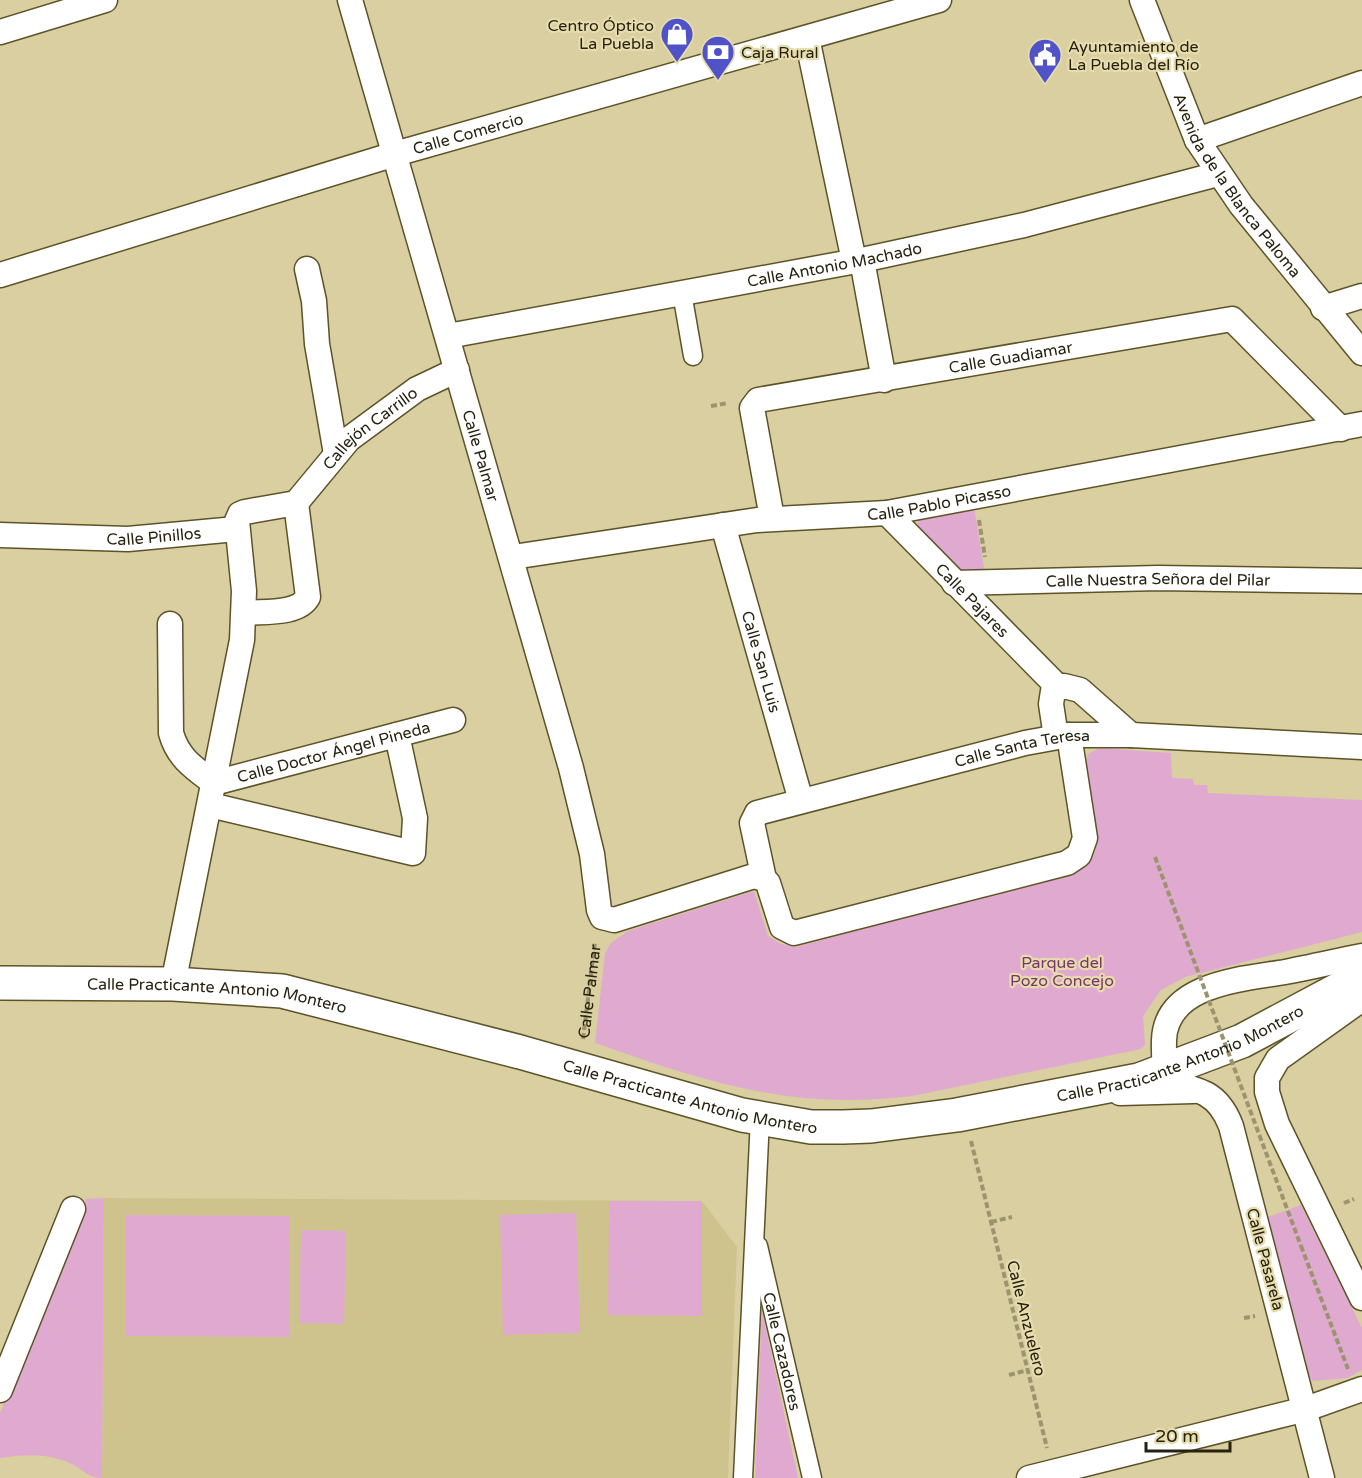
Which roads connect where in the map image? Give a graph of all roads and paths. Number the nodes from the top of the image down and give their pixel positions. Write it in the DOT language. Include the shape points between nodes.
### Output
graph roads {
  1 [pos="105,0"];
  2 [pos="350,0"];
  3 [pos="939,0"];
  4 [pos="1142,0"];
  5 [pos="0,32"];
  6 [pos="807,38"];
  7 [pos="1362,83"];
  8 [pos="1197,140"];
  9 [pos="395,154"];
  10 [pos="1218,174"];
  11 [pos="858,260"];
  12 [pos="307,269"];
  13 [pos="0,275"];
  14 [pos="682,293"];
  15 [pos="1362,296"];
  16 [pos="1323,309"];
  17 [pos="448,336"];
  18 [pos="1362,353"];
  19 [pos="693,356"];
  20 [pos="457,370"];
  21 [pos="884,380"];
  22 [pos="1351,426"];
  23 [pos="336,454"];
  24 [pos="975,496"];
  25 [pos="296,503"];
  26 [pos="887,513"];
  27 [pos="772,518"];
  28 [pos="723,525"];
  29 [pos="236,529"];
  30 [pos="0,535"];
  31 [pos="513,557"];
  32 [pos="1362,581"];
  33 [pos="989,582"];
  34 [pos="954,583"];
  35 [pos="245,613"];
  36 [pos="171,624"];
  37 [pos="1058,687"];
  38 [pos="453,720"];
  39 [pos="397,735"];
  40 [pos="1131,735"];
  41 [pos="1063,736"];
  42 [pos="1362,747"];
  43 [pos="212,794"];
  44 [pos="801,801"];
  45 [pos="1155,857"];
  46 [pos="764,879"];
  47 [pos="603,916"];
  48 [pos="1362,956"];
  49 [pos="1362,977"];
  50 [pos="0,983"];
  51 [pos="173,984"];
  52 [pos="1362,999"];
  53 [pos="579,1069"];
  54 [pos="1167,1071"];
  55 [pos="1097,1089"];
  56 [pos="1199,1091"];
  57 [pos="760,1118"];
  58 [pos="978,1170"];
  59 [pos="73,1209"];
  60 [pos="1012,1216"];
  61 [pos="991,1222"];
  62 [pos="753,1223"];
  63 [pos="1362,1298"];
  64 [pos="1028,1370"];
  65 [pos="1009,1375"];
  66 [pos="0,1390"];
  67 [pos="1359,1390"];
  68 [pos="1306,1409"];
  69 [pos="1053,1472"];
  70 [pos="743,1478"];
  71 [pos="812,1478"];
  72 [pos="1029,1478"];
  73 [pos="1322,1478"];
  1 -- 5 [label="street"];
  2 -- 9 [label="street, Calle Palmar"];
  3 -- 6 [label="street, Calle Comercio"];
  4 -- 8 [label="street, Avenida de la Blanca Paloma"];
  6 -- 9 [label="street, Calle Comercio"];
  6 -- 11 [label="street"];
  7 -- 8 [label="street"];
  8 -- 10 [label="street, Avenida de la Blanca Paloma"];
  9 -- 13 [label="street, Calle Comercio"];
  9 -- 17 [label="street, Calle Palmar"];
  10 -- 11 [label="street, Calle Antonio Machado" via="1024,225"];
  10 -- 16 [label="street, Avenida de la Blanca Paloma"];
  11 -- 14 [label="street, Calle Antonio Machado"];
  11 -- 21 [label="street"];
  12 -- 23 [label="street"];
  14 -- 17 [label="street, Calle Antonio Machado"];
  14 -- 19 [label="street"];
  15 -- 16 [label="street"];
  16 -- 18 [label="street, Avenida de la Blanca Paloma"];
  17 -- 20 [label="street, Calle Palmar"];
  20 -- 23 [label="street, Callejón Carrillo" via="407,396"];
  20 -- 31 [label="street, Calle Palmar"];
  21 -- 22 [label="street, Calle Guadiamar" via="1232,319"];
  21 -- 27 [label="street, Calle Guadiamar" via="753,403"];
  22 -- 24 [label="street, Calle Pablo Picasso"];
  23 -- 25 [label="street, Callejón Carrillo"];
  24 -- 26 [label="street, Calle Pablo Picasso"];
  24 -- 33 [label="path"];
  25 -- 29 [label="street" via="240,514"];
  25 -- 35 [label="street" via="308,597 293,608"];
  26 -- 27 [label="street, Calle Pablo Picasso"];
  26 -- 34 [label="street, Calle Pajares"];
  27 -- 28 [label="street, Calle Pablo Picasso"];
  28 -- 31 [label="street, Calle Pablo Picasso"];
  28 -- 44 [label="street, Calle San Luis"];
  29 -- 30 [label="street, Calle Pinillos" via="128,539"];
  29 -- 35 [label="street"];
  31 -- 47 [label="street, Calle Palmar" via="583,813"];
  32 -- 33 [label="street, Calle Nuestra Señora del Pilar" via="1158,578"];
  33 -- 34 [label="street, Calle Nuestra Señora del Pilar"];
  34 -- 37 [label="street, Calle Pajares"];
  35 -- 43 [label="street"];
  36 -- 43 [label="street" via="171,733 175,748"];
  37 -- 40 [label="street, Calle Pajares" via="1080,690"];
  37 -- 41 [label="street" via="1051,698"];
  38 -- 39 [label="street, Calle Doctor Ángel Pineda"];
  39 -- 43 [label="street, Calle Doctor Ángel Pineda"];
  39 -- 43 [label="street" via="415,818 413,852"];
  40 -- 41 [label="street, Calle Santa Teresa"];
  40 -- 42 [label="street, Calle Santa Teresa"];
  41 -- 44 [label="street, Calle Santa Teresa"];
  41 -- 46 [label="street" via="1085,838 1073,861 794,933 782,927"];
  43 -- 51 [label="street"];
  44 -- 46 [label="street, Calle Santa Teresa" via="762,811 752,819"];
  45 -- 67 [label="path, bridge"];
  46 -- 47 [label="street" via="748,877 619,919"];
  47 -- 53 [label="path, Calle Palmar"];
  48 -- 54 [label="street" via="1230,981 1185,1000 1164,1030"];
  49 -- 54 [label="main road, Calle Practicante Antonio Montero" via="1242,1041"];
  50 -- 51 [label="main road, Calle Practicante Antonio Montero"];
  51 -- 53 [label="main road, Calle Practicante Antonio Montero" via="259,988 308,996"];
  52 -- 63 [label="street" via="1278,1059 1267,1078 1277,1124"];
  53 -- 57 [label="main road, Calle Practicante Antonio Montero"];
  54 -- 55 [label="main road, Calle Practicante Antonio Montero"];
  54 -- 56 [label="street, Calle Pasarela" via="1176,1082"];
  55 -- 56 [label="street" via="1131,1094"];
  55 -- 57 [label="main road, Calle Practicante Antonio Montero" via="957,1115 871,1126 811,1127"];
  56 -- 68 [label="street, Calle Pasarela" via="1215,1101 1231,1126"];
  57 -- 62 [label="street, Calle Cazadores"];
  58 -- 61 [label="path, Calle Anzuelero"];
  59 -- 66 [label="street"];
  60 -- 61 [label="path"];
  61 -- 64 [label="path, Calle Anzuelero"];
  62 -- 70 [label="street, Calle Cazadores"];
  62 -- 71 [label="street, Calle Cazadores"];
  64 -- 65 [label="path"];
  64 -- 69 [label="path, Calle Anzuelero"];
  67 -- 68 [label="street"];
  68 -- 69 [label="street"];
  68 -- 73 [label="street, Calle Pasarela"];
  69 -- 72 [label="street"];
}
